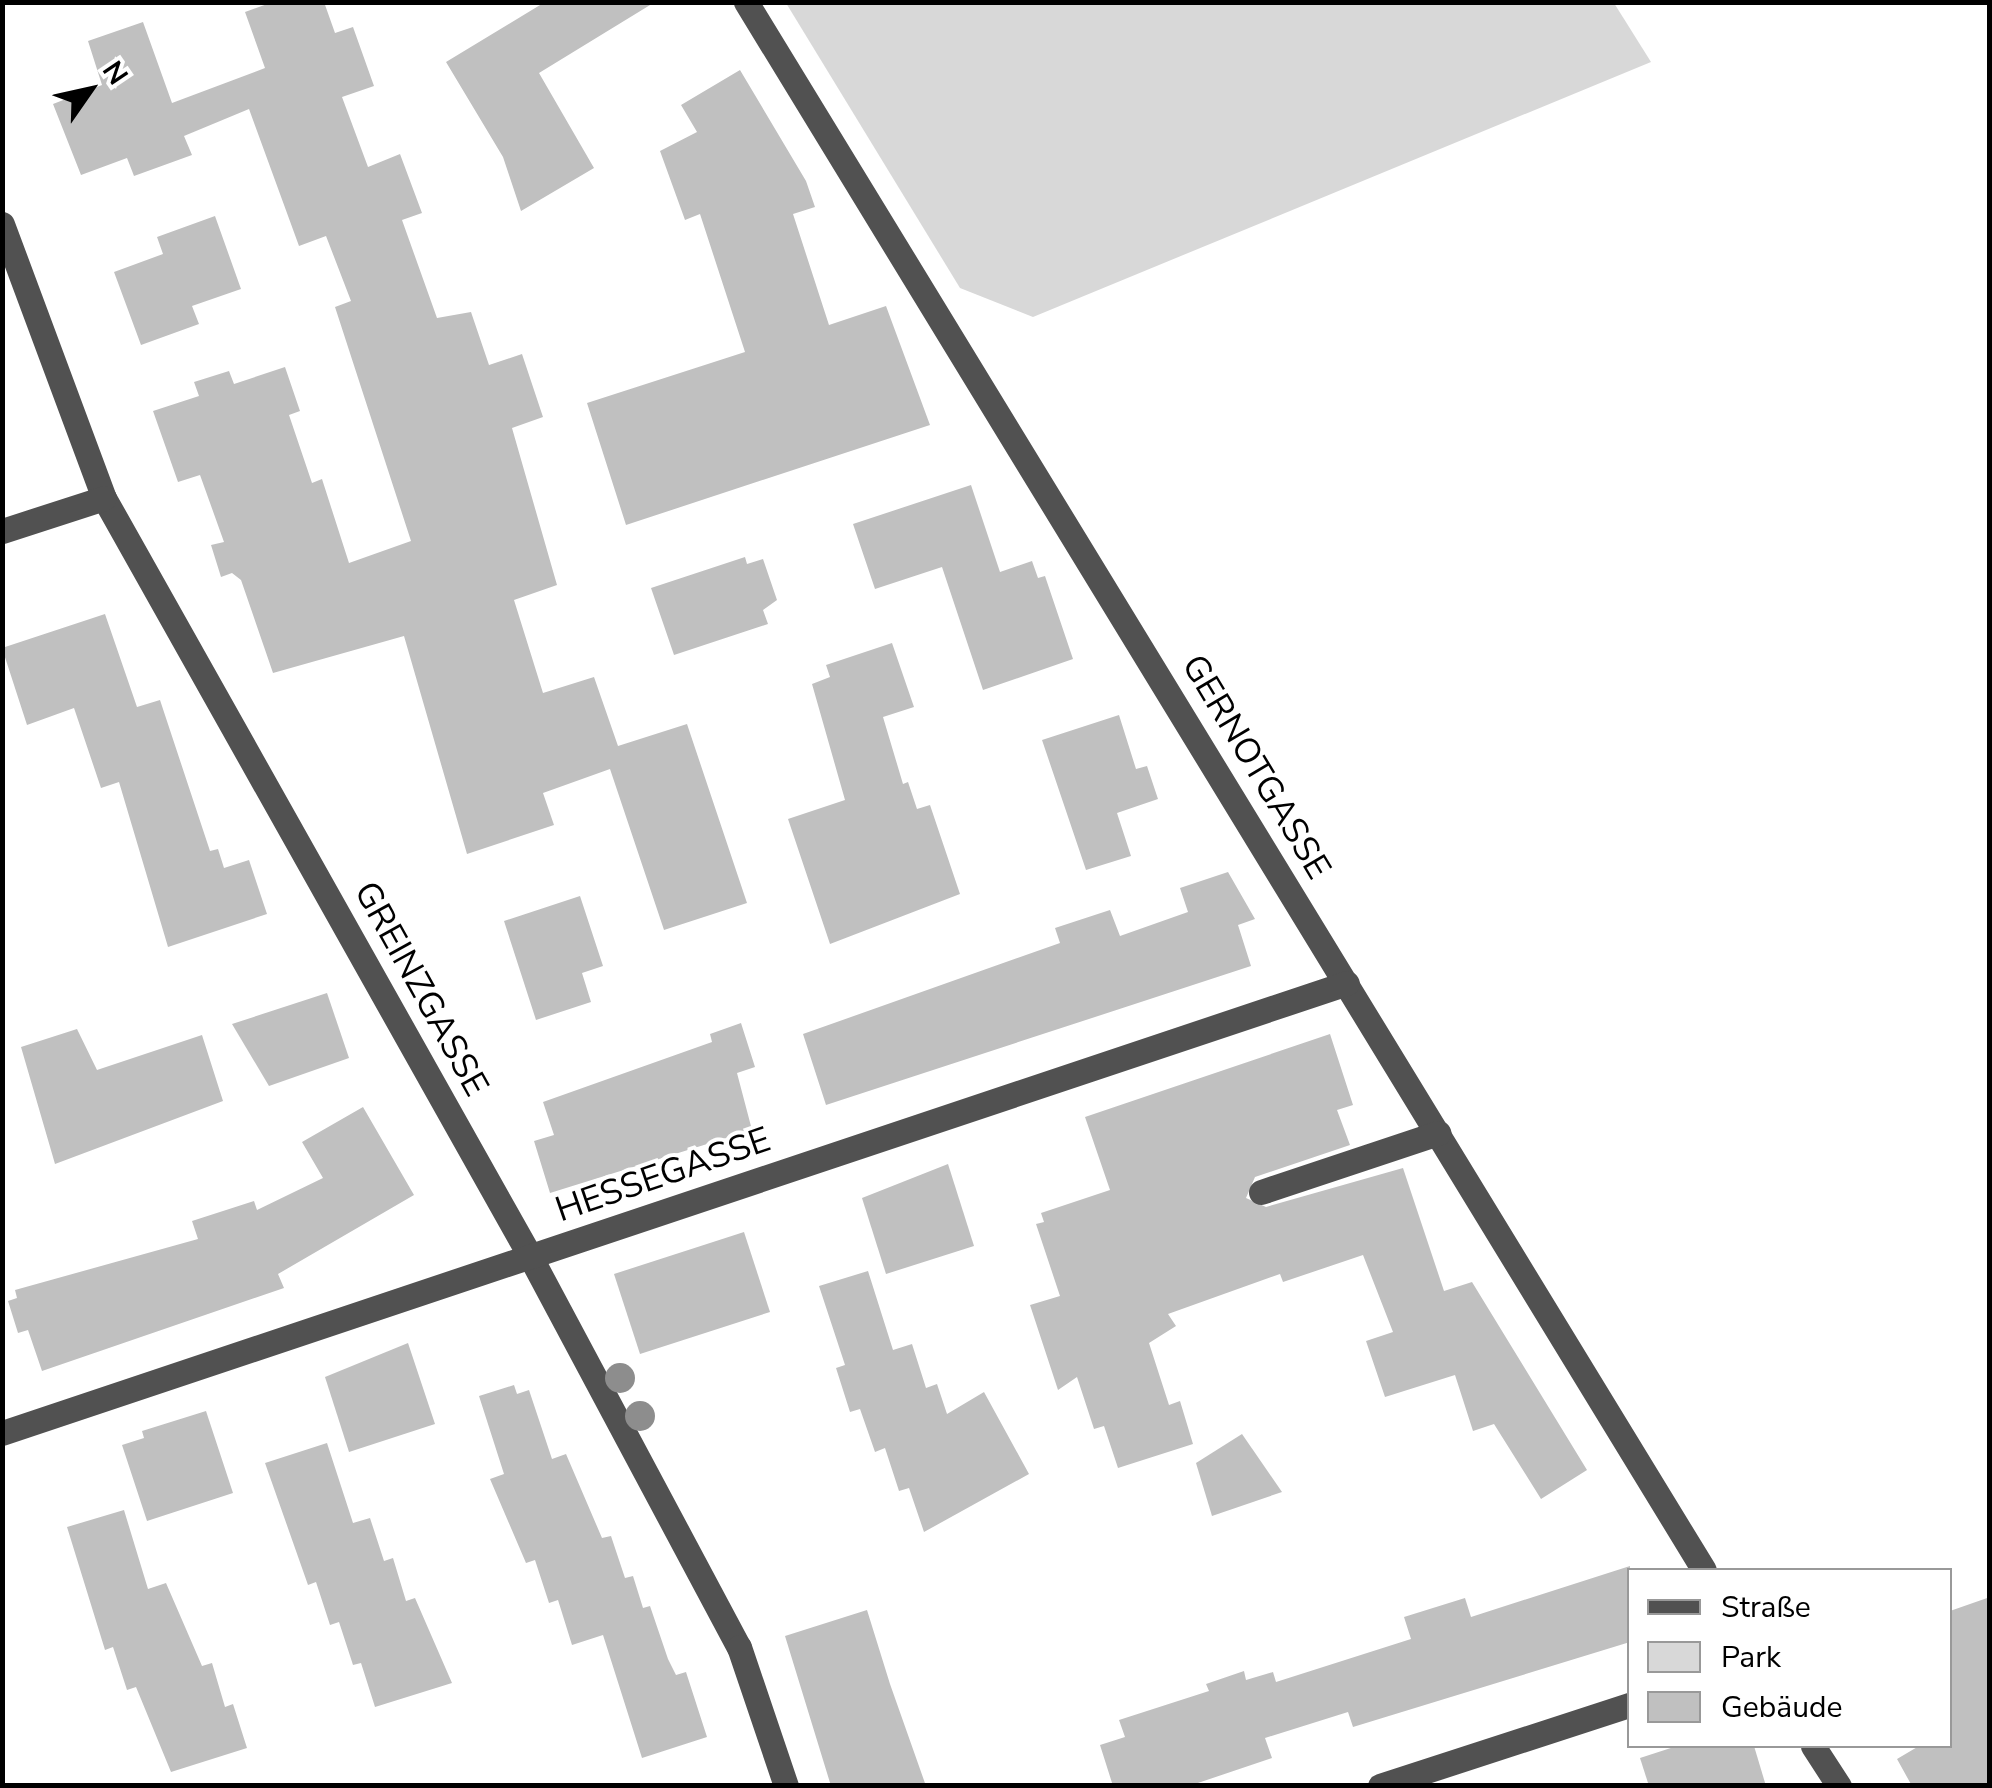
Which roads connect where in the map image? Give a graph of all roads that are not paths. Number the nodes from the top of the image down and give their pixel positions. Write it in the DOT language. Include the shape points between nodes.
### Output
graph roads {
  1 [pos="746,2"];
  2 [pos="2,224"];
  3 [pos="104,498"];
  4 [pos="2,531"];
  5 [pos="1347,984"];
  6 [pos="1438,1133"];
  7 [pos="1261,1192"];
  8 [pos="531,1258"];
  9 [pos="2,1433"];
  10 [pos="1703,1568"];
  11 [pos="1627,1706"];
  12 [pos="1815,1748"];
  13 [pos="786,1786"];
  14 [pos="1380,1786"];
  15 [pos="1839,1786"];
  1 -- 5 [label="street, GERNOTGASSE"];
  2 -- 3 [label="street, GREINZGASSE"];
  3 -- 4 [label="street"];
  3 -- 8 [label="street, GREINZGASSE"];
  5 -- 6 [label="street, GERNOTGASSE"];
  5 -- 8 [label="street, HESSEGASSE"];
  6 -- 7 [label="street"];
  6 -- 10 [label="street, GERNOTGASSE"];
  8 -- 9 [label="street, HESSEGASSE"];
  8 -- 13 [label="street, GREINZGASSE" via="739,1646"];
  11 -- 14 [label="street"];
  12 -- 15 [label="street"];
}
